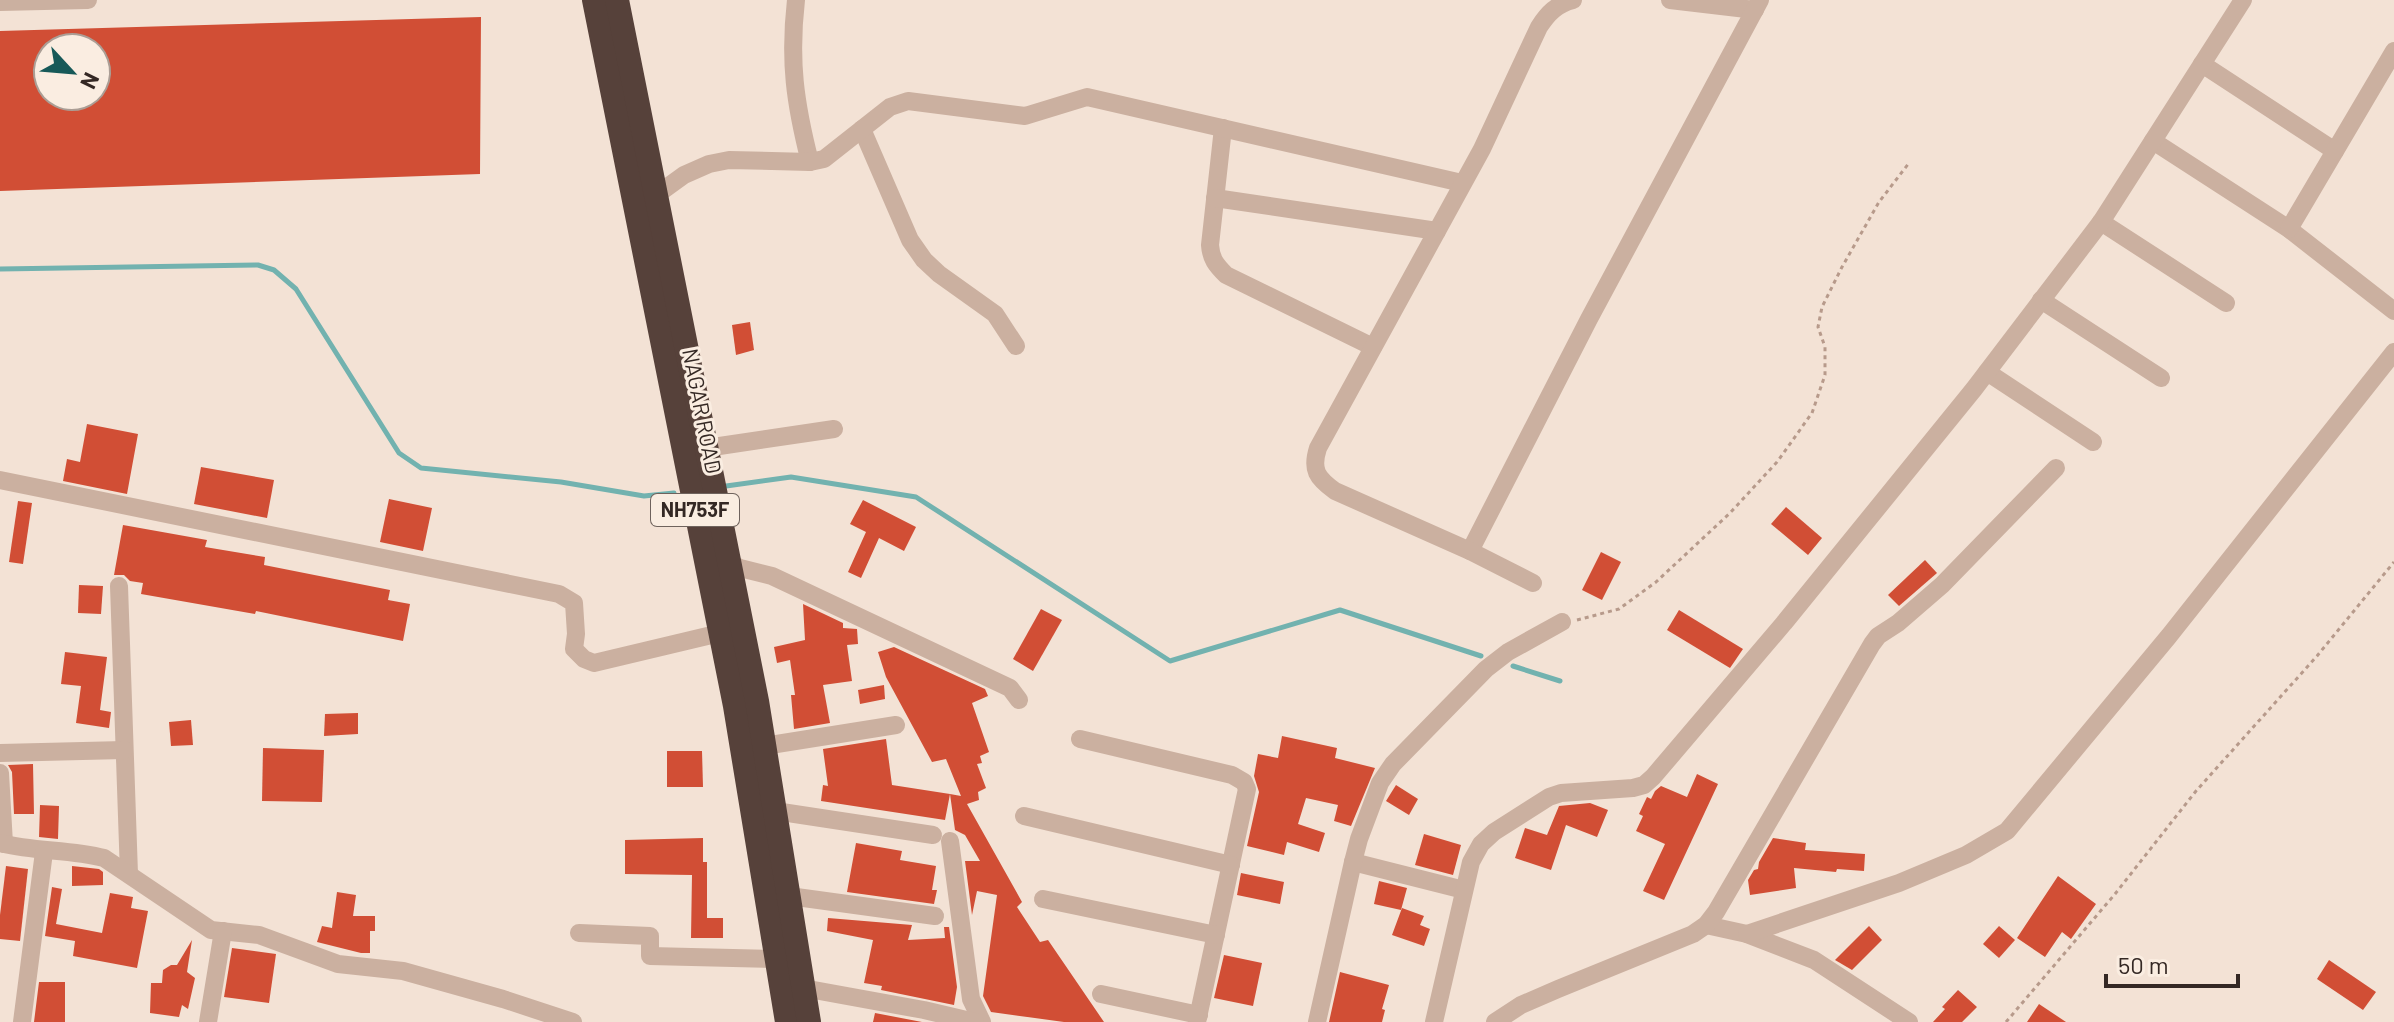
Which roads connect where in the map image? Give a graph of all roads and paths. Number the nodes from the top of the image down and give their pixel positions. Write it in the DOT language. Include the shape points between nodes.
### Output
graph roads {
  1 [pos="88,0"];
  2 [pos="594,0"];
  3 [pos="617,0"];
  4 [pos="796,0"];
  5 [pos="1573,0"];
  6 [pos="1670,0"];
  7 [pos="2243,0"];
  8 [pos="0,2"];
  9 [pos="1757,5"];
  10 [pos="2394,51"];
  11 [pos="2202,64"];
  12 [pos="1223,128"];
  13 [pos="862,129"];
  14 [pos="2153,141"];
  15 [pos="2335,151"];
  16 [pos="810,162"];
  17 [pos="1909,163"];
  18 [pos="1462,183"];
  19 [pos="655,196"];
  20 [pos="1215,198"];
  21 [pos="2101,222"];
  22 [pos="2289,229"];
  23 [pos="1437,231"];
  24 [pos="2041,300"];
  25 [pos="2226,303"];
  26 [pos="2394,311"];
  27 [pos="1016,346"];
  28 [pos="1373,347"];
  29 [pos="2394,352"];
  30 [pos="1987,372"];
  31 [pos="2161,378"];
  32 [pos="834,429"];
  33 [pos="2093,442"];
  34 [pos="706,448"];
  35 [pos="2056,468"];
  36 [pos="0,480"];
  37 [pos="1470,551"];
  38 [pos="2394,562"];
  39 [pos="729,563"];
  40 [pos="1533,583"];
  41 [pos="119,586"];
  42 [pos="1562,622"];
  43 [pos="720,633"];
  44 [pos="1019,700"];
  45 [pos="896,725"];
  46 [pos="1080,739"];
  47 [pos="764,746"];
  48 [pos="124,750"];
  49 [pos="0,753"];
  50 [pos="0,773"];
  51 [pos="775,811"];
  52 [pos="1024,816"];
  53 [pos="2,843"];
  54 [pos="44,852"];
  55 [pos="1353,862"];
  56 [pos="1231,865"];
  57 [pos="129,874"];
  58 [pos="1464,890"];
  59 [pos="789,896"];
  60 [pos="1043,899"];
  61 [pos="935,916"];
  62 [pos="1706,925"];
  63 [pos="223,931"];
  64 [pos="579,933"];
  65 [pos="1747,934"];
  66 [pos="1216,935"];
  67 [pos="776,959"];
  68 [pos="803,988"];
  69 [pos="1101,994"];
  70 [pos="1198,1019"];
  71 [pos="22,1022"];
  72 [pos="208,1022"];
  73 [pos="573,1022"];
  74 [pos="787,1022"];
  75 [pos="809,1022"];
  76 [pos="975,1022"];
  77 [pos="982,1022"];
  78 [pos="1317,1022"];
  79 [pos="1434,1022"];
  80 [pos="1495,1022"];
  81 [pos="1909,1022"];
  82 [pos="2006,1022"];
  1 -- 8 [label="street"];
  2 -- 43 [label="highway, NAGAR ROAD / NH753F"];
  3 -- 19 [label="highway, NAGAR ROAD / NH753F"];
  4 -- 16 [label="street" via="794,79"];
  5 -- 18 [label="street" via="1559,5 1539,27"];
  6 -- 9 [label="street"];
  7 -- 11 [label="street"];
  9 -- 37 [label="street"];
  10 -- 15 [label="street"];
  11 -- 14 [label="street"];
  11 -- 15 [label="street"];
  12 -- 13 [label="street" via="1087,97 1025,116 908,101 890,107"];
  12 -- 18 [label="street"];
  12 -- 20 [label="street"];
  13 -- 16 [label="street" via="824,159"];
  13 -- 27 [label="street" via="910,240 924,260 995,314"];
  14 -- 21 [label="street"];
  14 -- 22 [label="street"];
  15 -- 22 [label="street"];
  16 -- 19 [label="street" via="709,164"];
  17 -- 42 [label="path" via="1879,202 1822,307 1818,327 1825,347 1825,375 1812,413 1777,462 1656,582 1619,609"];
  18 -- 23 [label="street"];
  19 -- 34 [label="highway, NAGAR ROAD / NH753F"];
  20 -- 23 [label="street"];
  20 -- 28 [label="street" via="1210,245 1216,266"];
  21 -- 24 [label="street"];
  21 -- 25 [label="street"];
  22 -- 26 [label="street"];
  23 -- 28 [label="street"];
  24 -- 30 [label="street"];
  24 -- 31 [label="street"];
  28 -- 37 [label="street" via="1318,448 1316,471 1335,491"];
  29 -- 65 [label="street" via="2007,831 1899,883"];
  30 -- 33 [label="street"];
  30 -- 58 [label="street" via="1653,777 1633,788 1549,797 1481,844"];
  32 -- 34 [label="street"];
  34 -- 39 [label="highway, NAGAR ROAD / NH753F"];
  35 -- 62 [label="street" via="1942,585 1878,636"];
  36 -- 43 [label="street" via="559,594 574,603 574,649 594,663"];
  37 -- 40 [label="street"];
  38 -- 82 [label="path"];
  39 -- 44 [label="street" via="772,576 1010,688"];
  39 -- 47 [label="highway, NAGAR ROAD / NH753F"];
  41 -- 48 [label="street"];
  42 -- 55 [label="street" via="1486,669 1393,764 1380,783"];
  43 -- 67 [label="highway, NAGAR ROAD / NH753F"];
  45 -- 47 [label="street"];
  46 -- 56 [label="street" via="1244,782 1247,789"];
  47 -- 51 [label="highway, NAGAR ROAD / NH753F"];
  48 -- 49 [label="street"];
  48 -- 57 [label="street"];
  50 -- 53 [label="street"];
  51 -- 59 [label="highway, NAGAR ROAD / NH753F"];
  51 -- 77 [label="street" via="941,838 971,999"];
  52 -- 56 [label="street"];
  53 -- 54 [label="street"];
  54 -- 57 [label="street" via="104,858"];
  54 -- 71 [label="street"];
  55 -- 58 [label="street"];
  55 -- 78 [label="street"];
  56 -- 66 [label="street"];
  57 -- 63 [label="street" via="211,930"];
  58 -- 79 [label="street"];
  59 -- 61 [label="street"];
  59 -- 68 [label="highway, NAGAR ROAD / NH753F"];
  60 -- 66 [label="street"];
  62 -- 65 [label="street"];
  62 -- 80 [label="street" via="1521,1005"];
  63 -- 72 [label="street"];
  63 -- 73 [label="street" via="259,935 338,964 403,971"];
  64 -- 67 [label="street" via="650,936 650,956"];
  65 -- 81 [label="street" via="1814,960"];
  66 -- 70 [label="street"];
  67 -- 74 [label="highway, NAGAR ROAD / NH753F"];
  68 -- 75 [label="highway, NAGAR ROAD / NH753F"];
  68 -- 76 [label="street"];
  69 -- 70 [label="street"];
}
